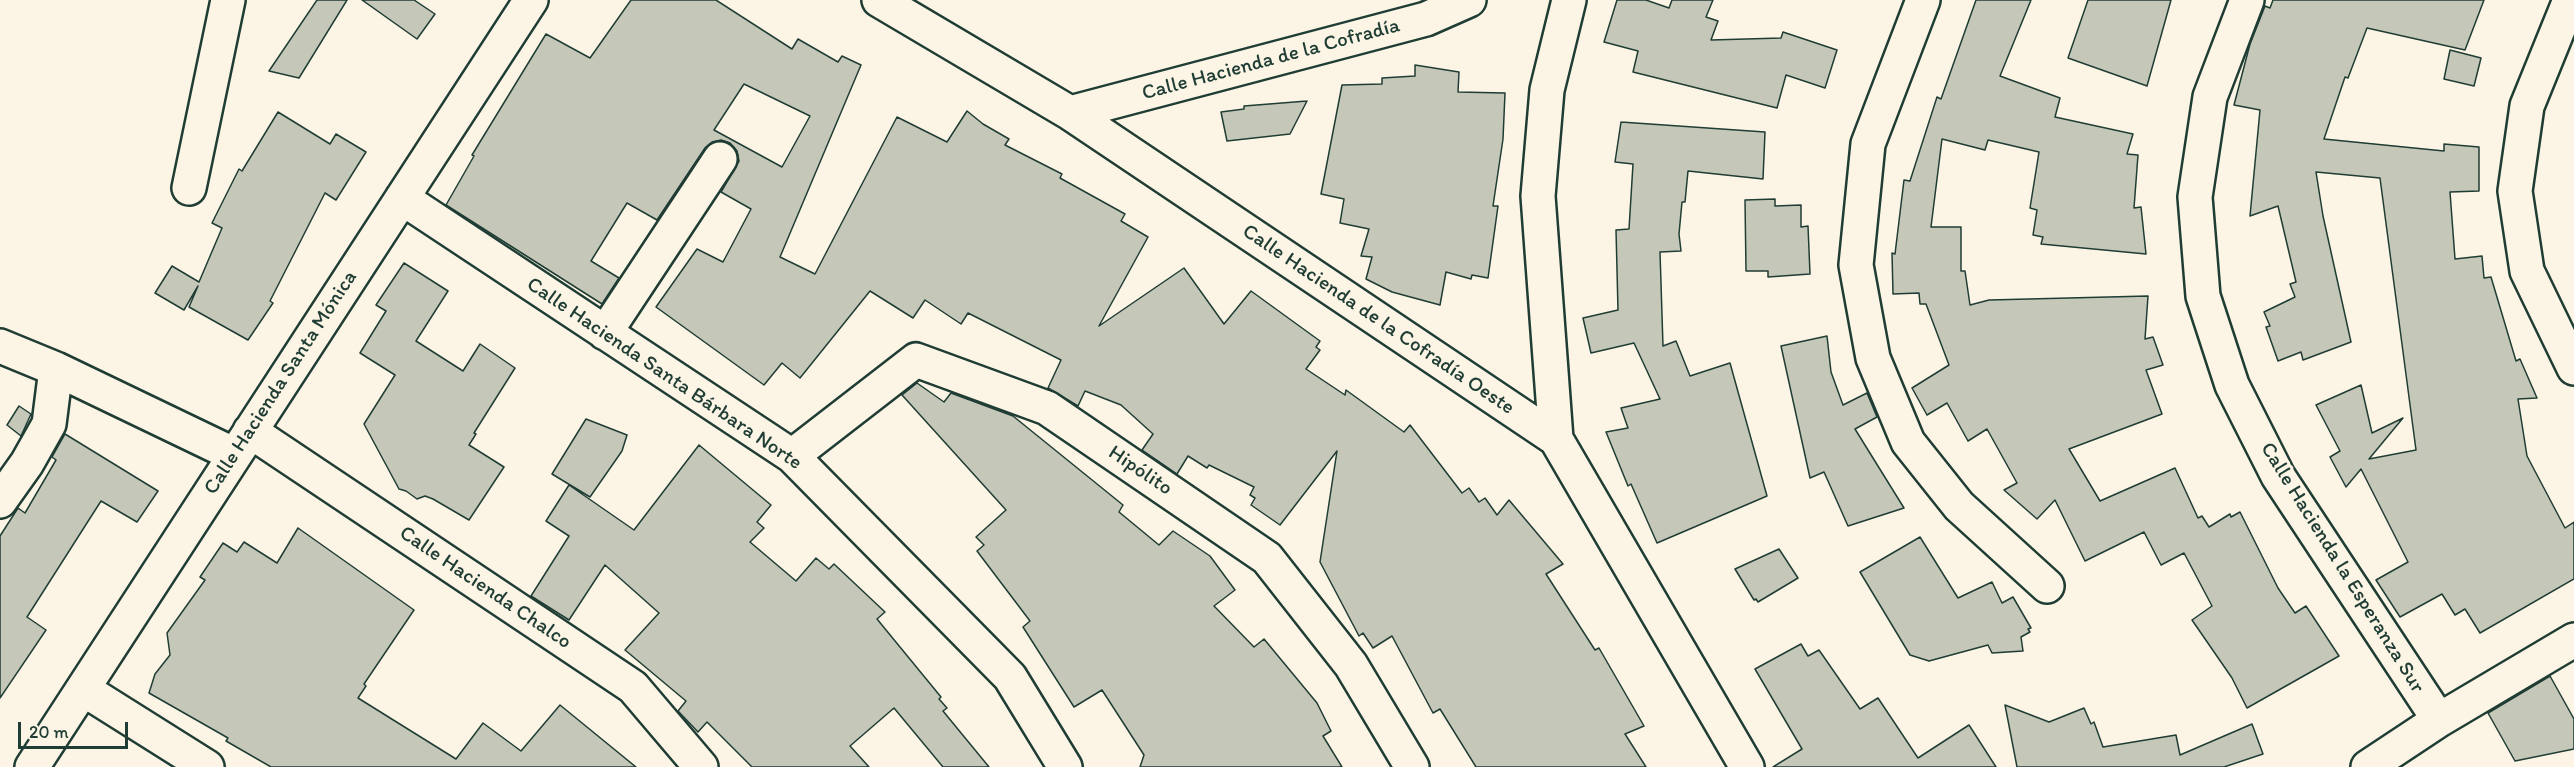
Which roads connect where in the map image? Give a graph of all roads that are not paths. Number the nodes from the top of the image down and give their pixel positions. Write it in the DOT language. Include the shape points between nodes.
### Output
graph roads {
  1 [pos="228,0"];
  2 [pos="531,0"];
  3 [pos="879,0"];
  4 [pos="1469,0"];
  5 [pos="1569,0"];
  6 [pos="1923,0"];
  7 [pos="2247,0"];
  8 [pos="2570,0"];
  9 [pos="1070,113"];
  10 [pos="720,159"];
  11 [pos="189,188"];
  12 [pos="402,198"];
  13 [pos="605,333"];
  14 [pos="0,346"];
  15 [pos="2574,368"];
  16 [pos="56,369"];
  17 [pos="1556,439"];
  18 [pos="243,443"];
  19 [pos="792,456"];
  20 [pos="0,501"];
  21 [pos="2047,586"];
  22 [pos="2574,639"];
  23 [pos="83,689"];
  24 [pos="2439,720"];
  25 [pos="32,767"];
  26 [pos="207,767"];
  27 [pos="701,767"];
  28 [pos="1065,767"];
  29 [pos="1412,767"];
  30 [pos="1747,767"];
  31 [pos="2368,767"];
  1 -- 11 [label="street"];
  2 -- 12 [label="street, Calle Hacienda Santa Mónica"];
  3 -- 9 [label="street, Calle Hacienda de la Cofradía Oeste"];
  4 -- 9 [label="street, Calle Hacienda de la Cofradía" via="1426,20"];
  5 -- 17 [label="street" via="1547,90 1538,196"];
  6 -- 21 [label="street" via="1868,144 1856,265 1873,358 1908,442 1959,506"];
  7 -- 24 [label="street, Calle Hacienda la Esperanza Sur" via="2210,96 2194,196 2203,296 2232,385 2278,476"];
  8 -- 15 [label="street" via="2527,106 2514,190 2527,272"];
  9 -- 17 [label="street, Calle Hacienda de la Cofradía Oeste"];
  10 -- 13 [label="street"];
  12 -- 13 [label="street, Calle Hacienda Santa Bárbara Norte"];
  12 -- 18 [label="street, Calle Hacienda Santa Mónica"];
  13 -- 19 [label="street, Calle Hacienda Santa Bárbara Norte"];
  14 -- 16 [label="street, Calle Hacienda Chalco"];
  16 -- 18 [label="street, Calle Hacienda Chalco"];
  16 -- 20 [label="street" via="49,424"];
  17 -- 30 [label="street, Calle Hacienda de la Cofradía Oeste"];
  18 -- 23 [label="street, Calle Hacienda Santa Mónica"];
  18 -- 27 [label="street, Calle Hacienda Chalco" via="633,687"];
  19 -- 28 [label="street, Calle Hacienda Santa Bárbara Norte" via="1010,677"];
  19 -- 29 [label="street, Hipólito" via="916,360 1047,408 1267,558 1351,665"];
  22 -- 24 [label="street"];
  23 -- 25 [label="street, Calle Hacienda Santa Mónica"];
  23 -- 26 [label="street"];
  24 -- 31 [label="street"];
}
